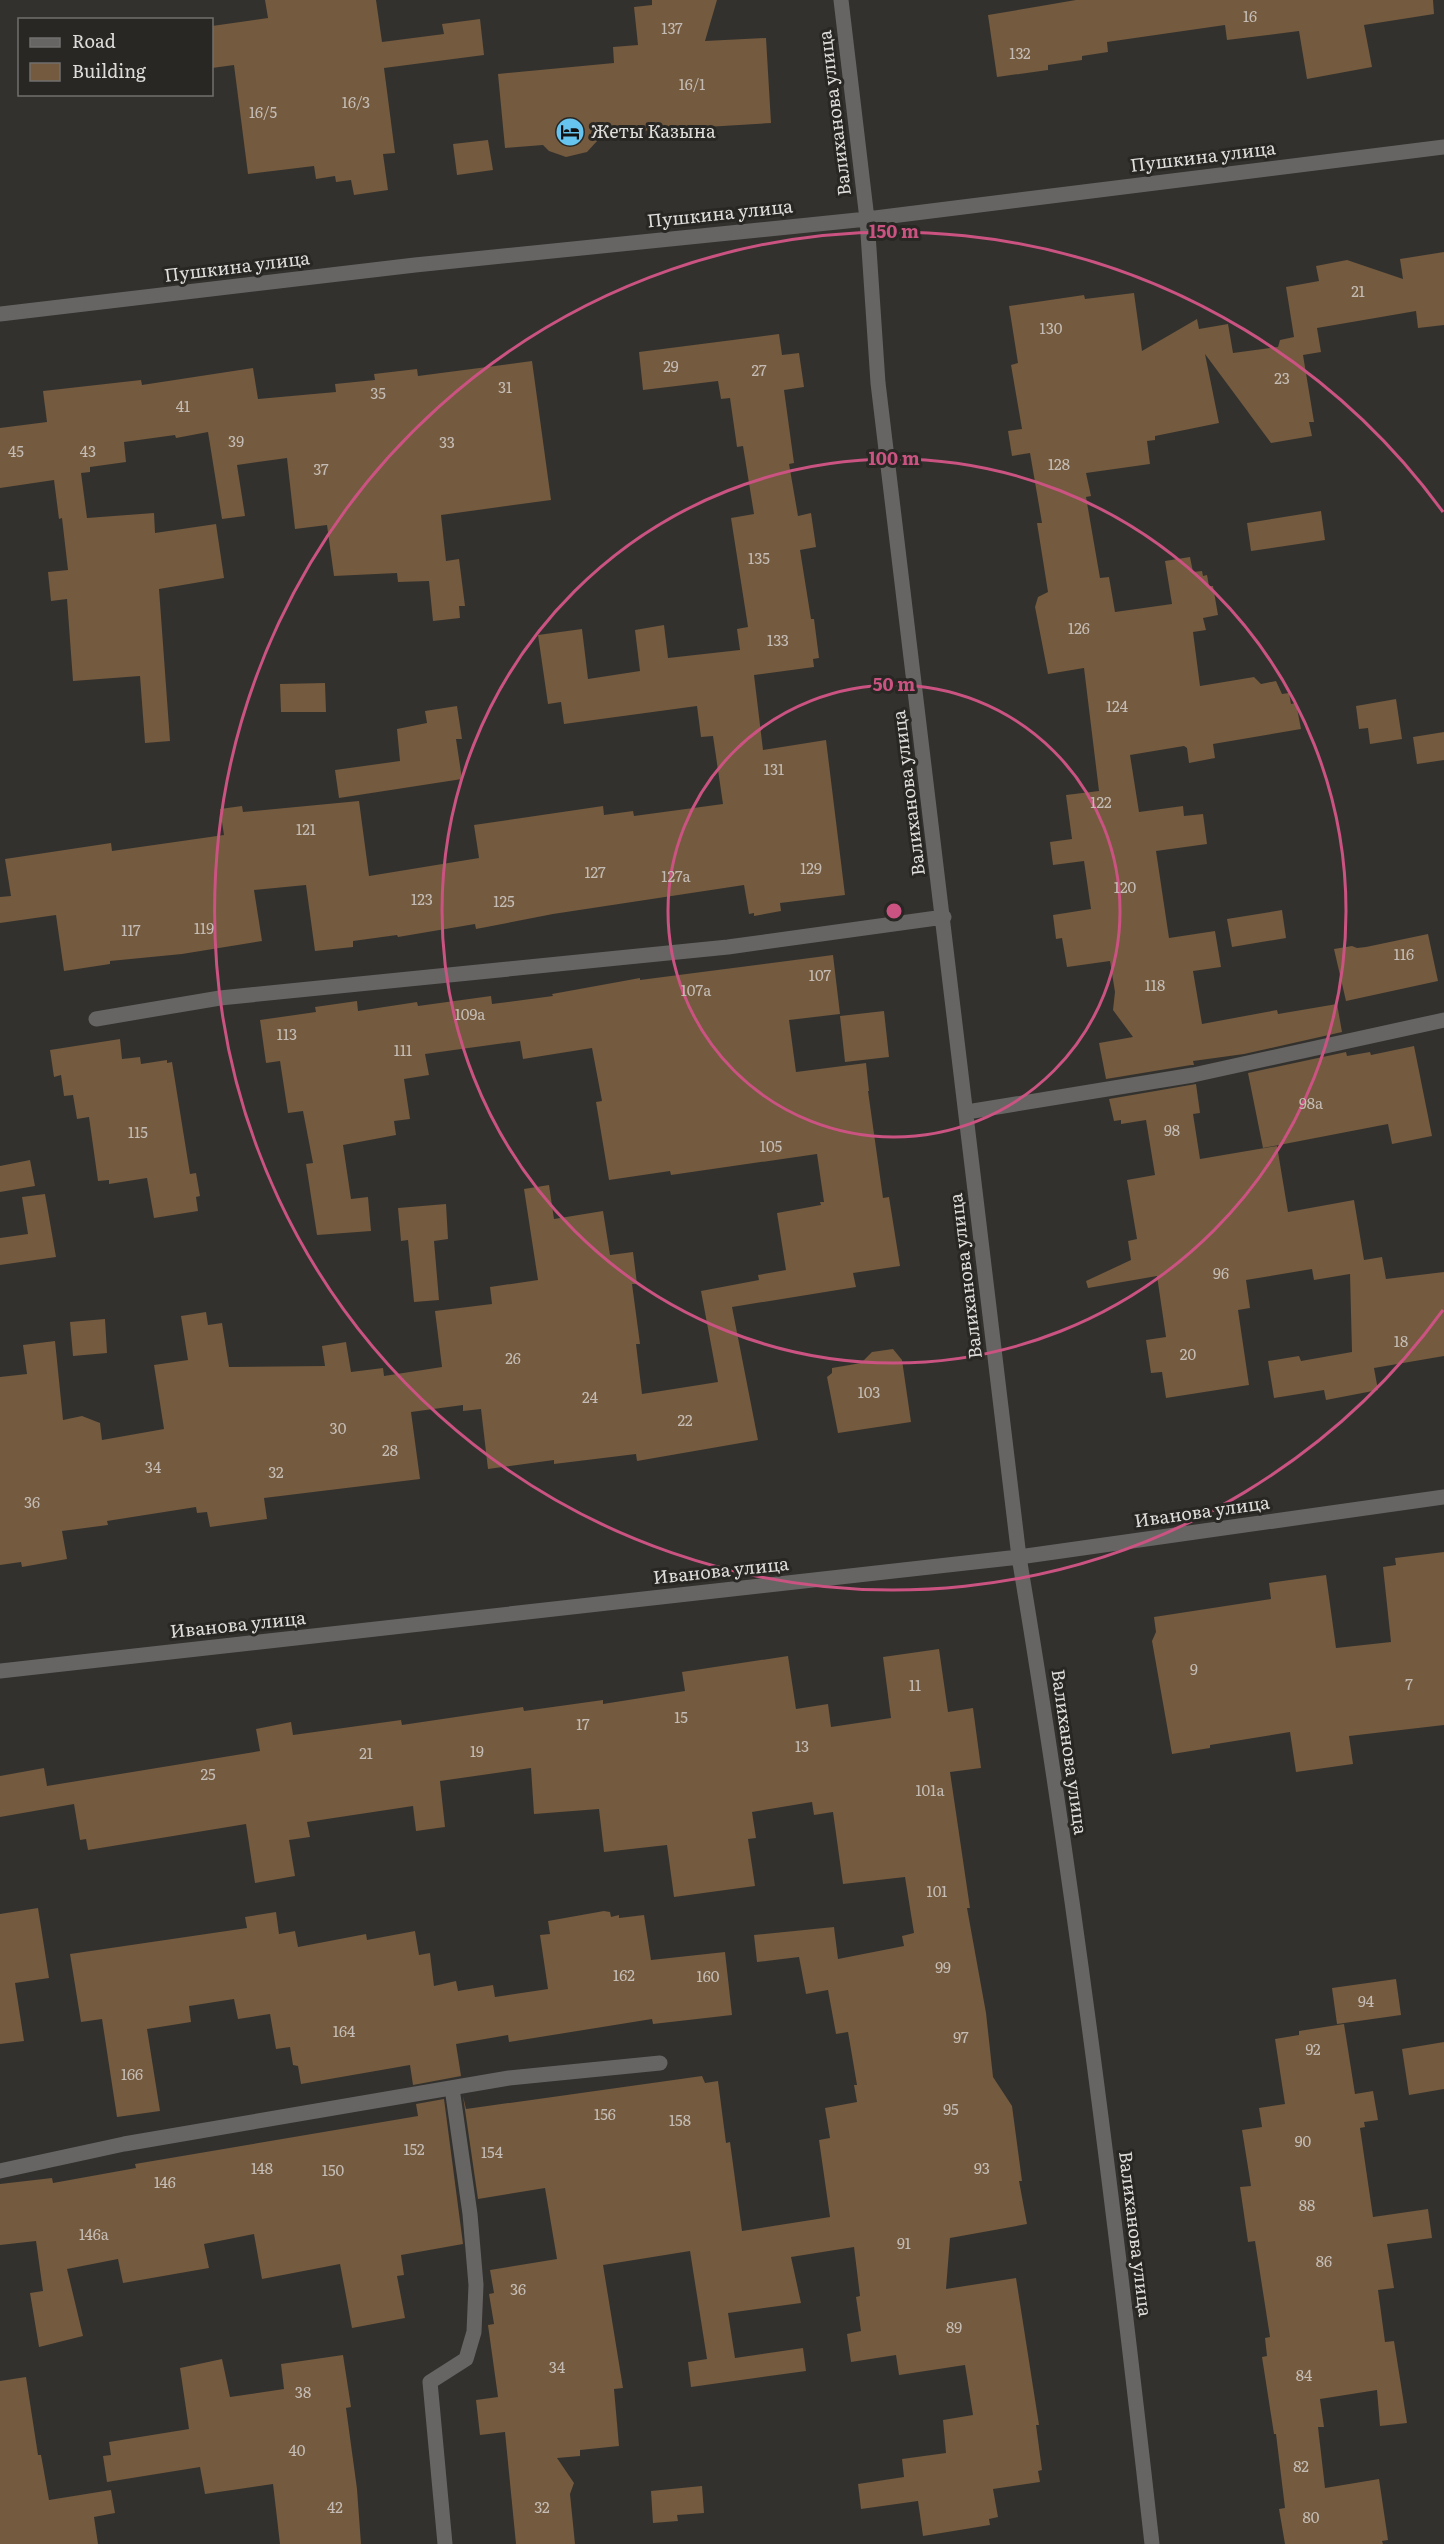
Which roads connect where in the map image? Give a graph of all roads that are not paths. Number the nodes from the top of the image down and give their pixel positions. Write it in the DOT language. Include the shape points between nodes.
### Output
graph roads {
  1 [pos="841,0"];
  2 [pos="1444,147"];
  3 [pos="867,219"];
  4 [pos="0,314"];
  5 [pos="944,917"];
  6 [pos="96,1019"];
  7 [pos="1444,1020"];
  8 [pos="967,1112"];
  9 [pos="1444,1497"];
  10 [pos="1019,1557"];
  11 [pos="0,1671"];
  12 [pos="660,2063"];
  13 [pos="452,2088"];
  14 [pos="0,2171"];
  15 [pos="446,2544"];
  16 [pos="1152,2544"];
  1 -- 3 [label="street, Валиханова улица"];
  2 -- 3 [label="street, Пушкина улица"];
  3 -- 4 [label="street, Пушкина улица"];
  3 -- 5 [label="street, Валиханова улица" via="878,383"];
  5 -- 6 [label="street" via="705,950 220,998"];
  5 -- 8 [label="street, Валиханова улица"];
  7 -- 8 [label="street" via="1193,1075"];
  8 -- 10 [label="street, Валиханова улица"];
  9 -- 10 [label="street, Иванова улица"];
  10 -- 11 [label="street, Иванова улица"];
  10 -- 16 [label="street, Валиханова улица" via="1120,2255"];
  12 -- 13 [label="street" via="509,2078"];
  13 -- 14 [label="street" via="124,2144"];
  13 -- 15 [label="street" via="476,2285 474,2332 466,2359 430,2382"];
}
